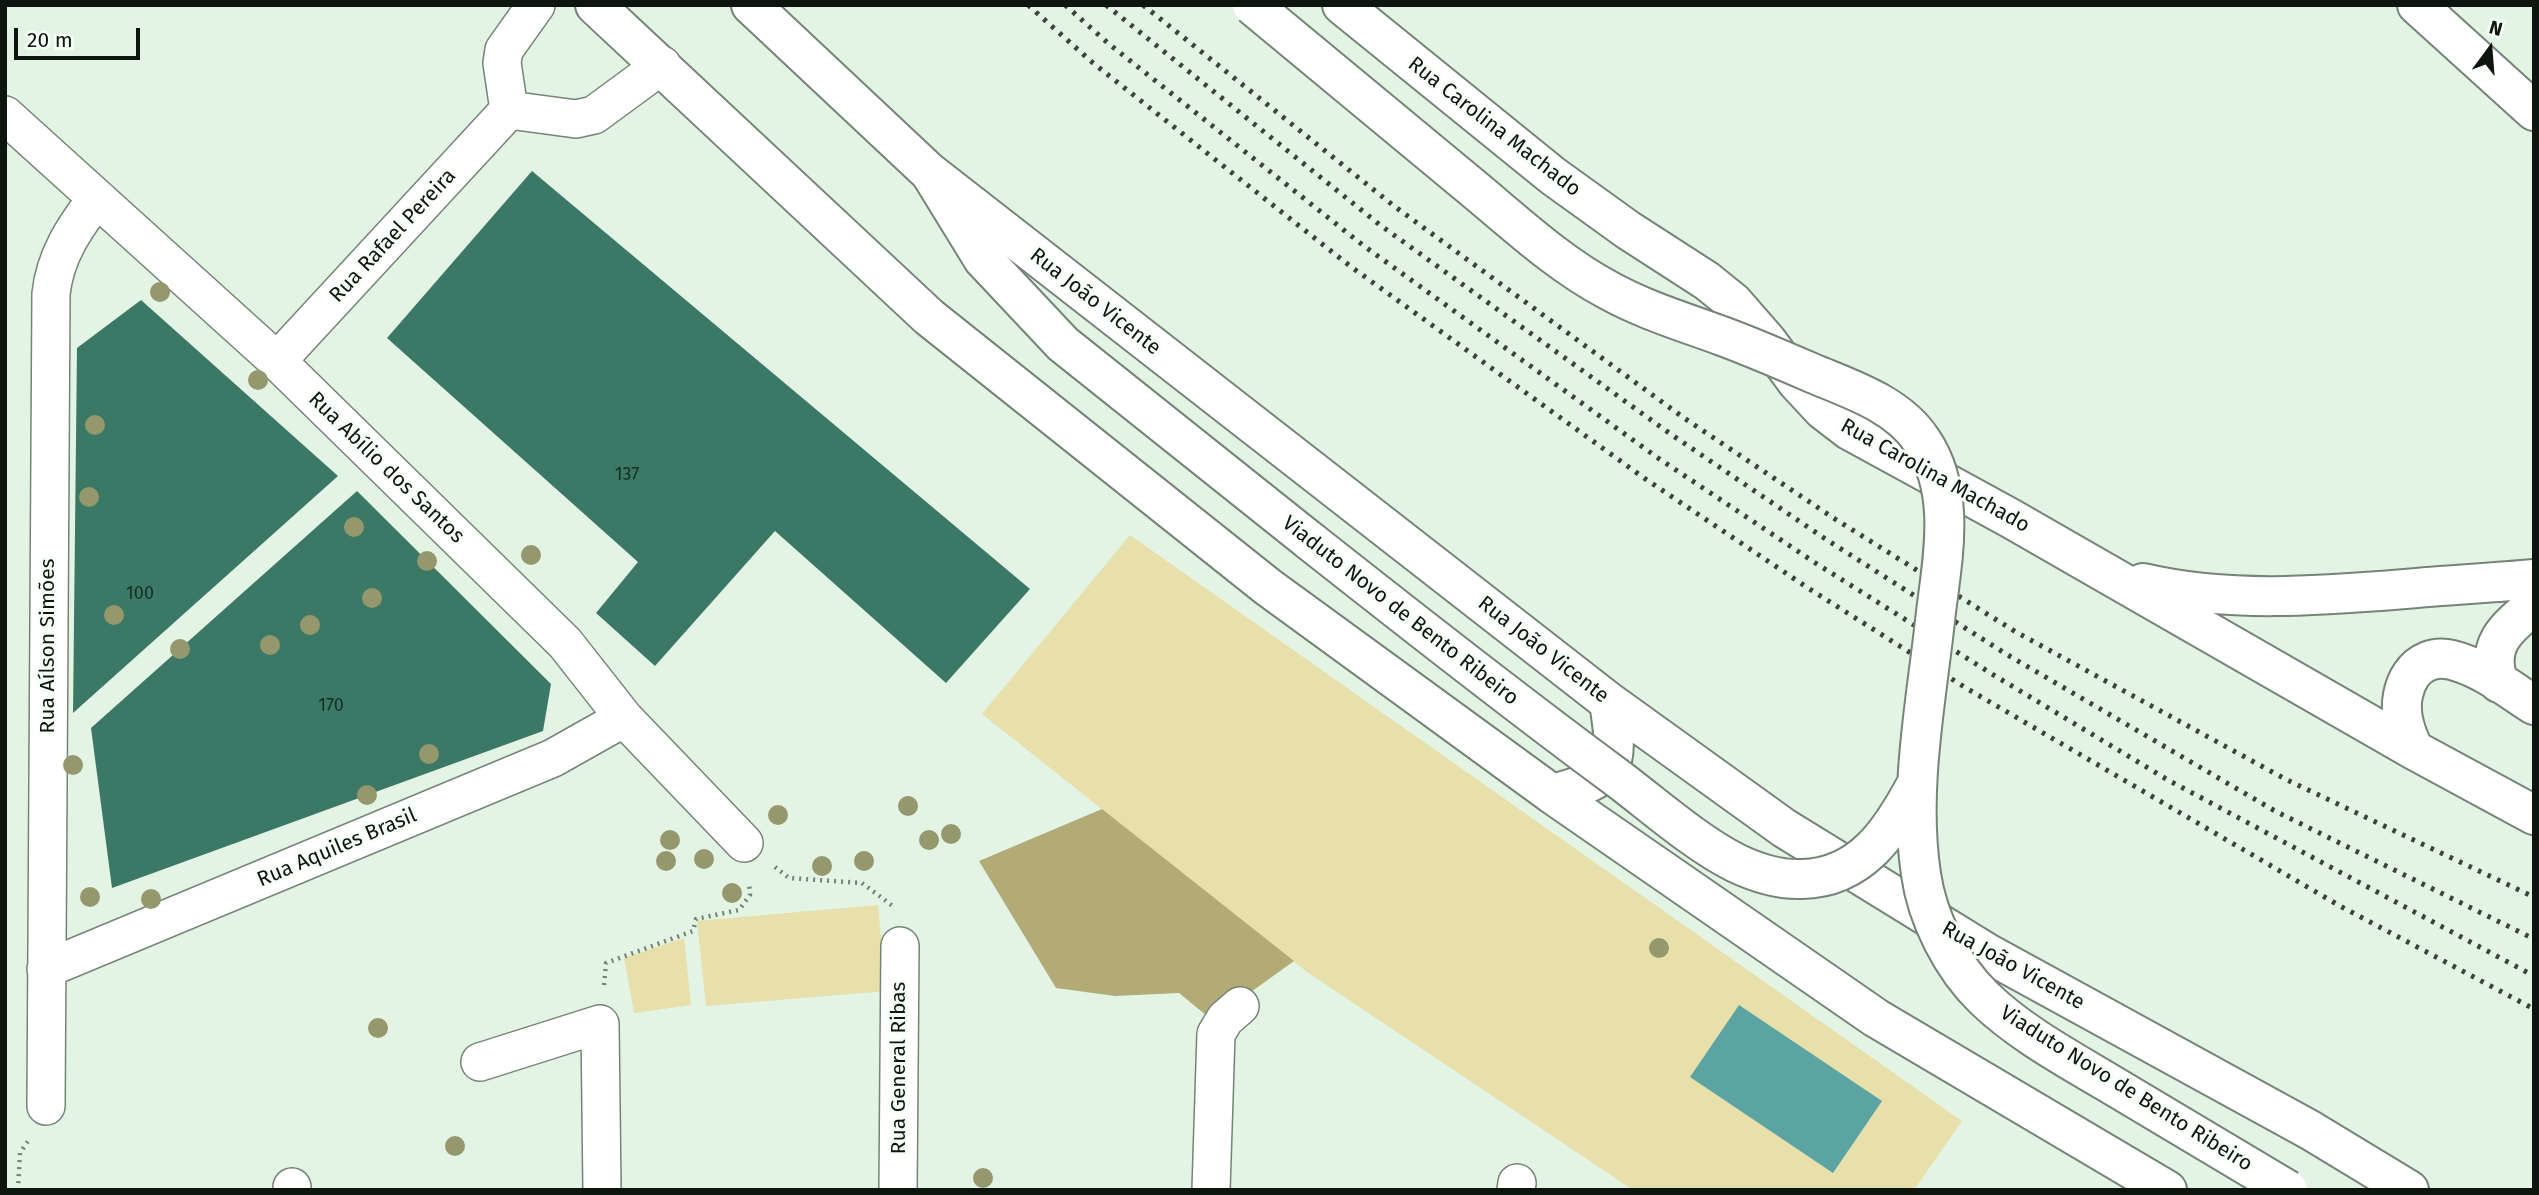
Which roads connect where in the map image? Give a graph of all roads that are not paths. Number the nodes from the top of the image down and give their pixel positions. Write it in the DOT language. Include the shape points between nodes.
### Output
graph roads {
  1 [pos="536,5"];
  2 [pos="595,5"];
  3 [pos="751,5"];
  4 [pos="1252,5"];
  5 [pos="1342,5"];
  6 [pos="2417,5"];
  7 [pos="662,65"];
  8 [pos="509,110"];
  9 [pos="2534,111"];
  10 [pos="5,115"];
  11 [pos="929,172"];
  12 [pos="97,198"];
  13 [pos="277,361"];
  14 [pos="2110,575"];
  15 [pos="2534,579"];
  16 [pos="2534,606"];
  17 [pos="2499,683"];
  18 [pos="1609,702"];
  19 [pos="2534,705"];
  20 [pos="624,718"];
  21 [pos="2414,750"];
  22 [pos="1917,783"];
  23 [pos="1552,794"];
  24 [pos="2534,815"];
  25 [pos="744,843"];
  26 [pos="900,946"];
  27 [pos="46,969"];
  28 [pos="1240,1006"];
  29 [pos="480,1062"];
  30 [pos="46,1106"];
  31 [pos="602,1190"];
  32 [pos="898,1190"];
  33 [pos="1211,1190"];
  34 [pos="2167,1190"];
  35 [pos="2288,1190"];
  36 [pos="2409,1190"];
  1 -- 8 [label="street" via="504,50"];
  2 -- 7 [label="main road"];
  3 -- 11 [label="main road, Rua João Vicente"];
  4 -- 22 [label="main road, Viaduto Novo de Bento Ribeiro, bridge" via="1537,242 1587,278 1630,301 1858,393 1897,415 1920,437 1939,478 1944,516"];
  5 -- 14 [label="main road, Rua Carolina Machado" via="1553,176 1733,302 1797,382 1849,430"];
  6 -- 9 [label="main road"];
  7 -- 8 [label="street" via="585,118"];
  7 -- 23 [label="main road" via="929,317 1268,587"];
  8 -- 13 [label="street, Rua Rafael Pereira"];
  10 -- 12 [label="street, Rua Abílio dos Santos"];
  11 -- 18 [label="main road, Rua João Vicente"];
  11 -- 22 [label="main road, Viaduto Novo de Bento Ribeiro, bridge" via="983,259 1063,344 1516,703 1721,854 1759,873 1803,879 1825,876 1868,855 1891,829"];
  12 -- 13 [label="street, Rua Abílio dos Santos"];
  12 -- 27 [label="street, Rua Aílson Simões" via="67,239 51,294"];
  13 -- 20 [label="street, Rua Abílio dos Santos" via="565,643"];
  14 -- 15 [label="main road" via="2242,596"];
  14 -- 21 [label="main road, Rua Carolina Machado"];
  16 -- 17 [label="main road" via="2512,624 2495,650"];
  17 -- 19 [label="main road"];
  17 -- 21 [label="main road" via="2448,659 2416,668 2404,686 2402,709"];
  18 -- 23 [label="main road" via="1615,743 1611,766 1587,785"];
  18 -- 36 [label="main road, Rua João Vicente" via="1784,828 1890,895"];
  20 -- 25 [label="street, Rua Abílio dos Santos"];
  20 -- 27 [label="street, Rua Aquiles Brasil" via="552,758"];
  21 -- 24 [label="main road, Rua Carolina Machado"];
  22 -- 35 [label="main road, Viaduto Novo de Bento Ribeiro, bridge" via="1920,872 1927,900 1953,958 1984,999 2059,1052"];
  23 -- 34 [label="main road" via="1876,1018"];
  26 -- 32 [label="street, Rua General Ribas"];
  27 -- 30 [label="street, Rua Aílson Simões"];
  28 -- 33 [label="street" via="1225,1018 1216,1034"];
  29 -- 31 [label="street" via="600,1024"];
}
